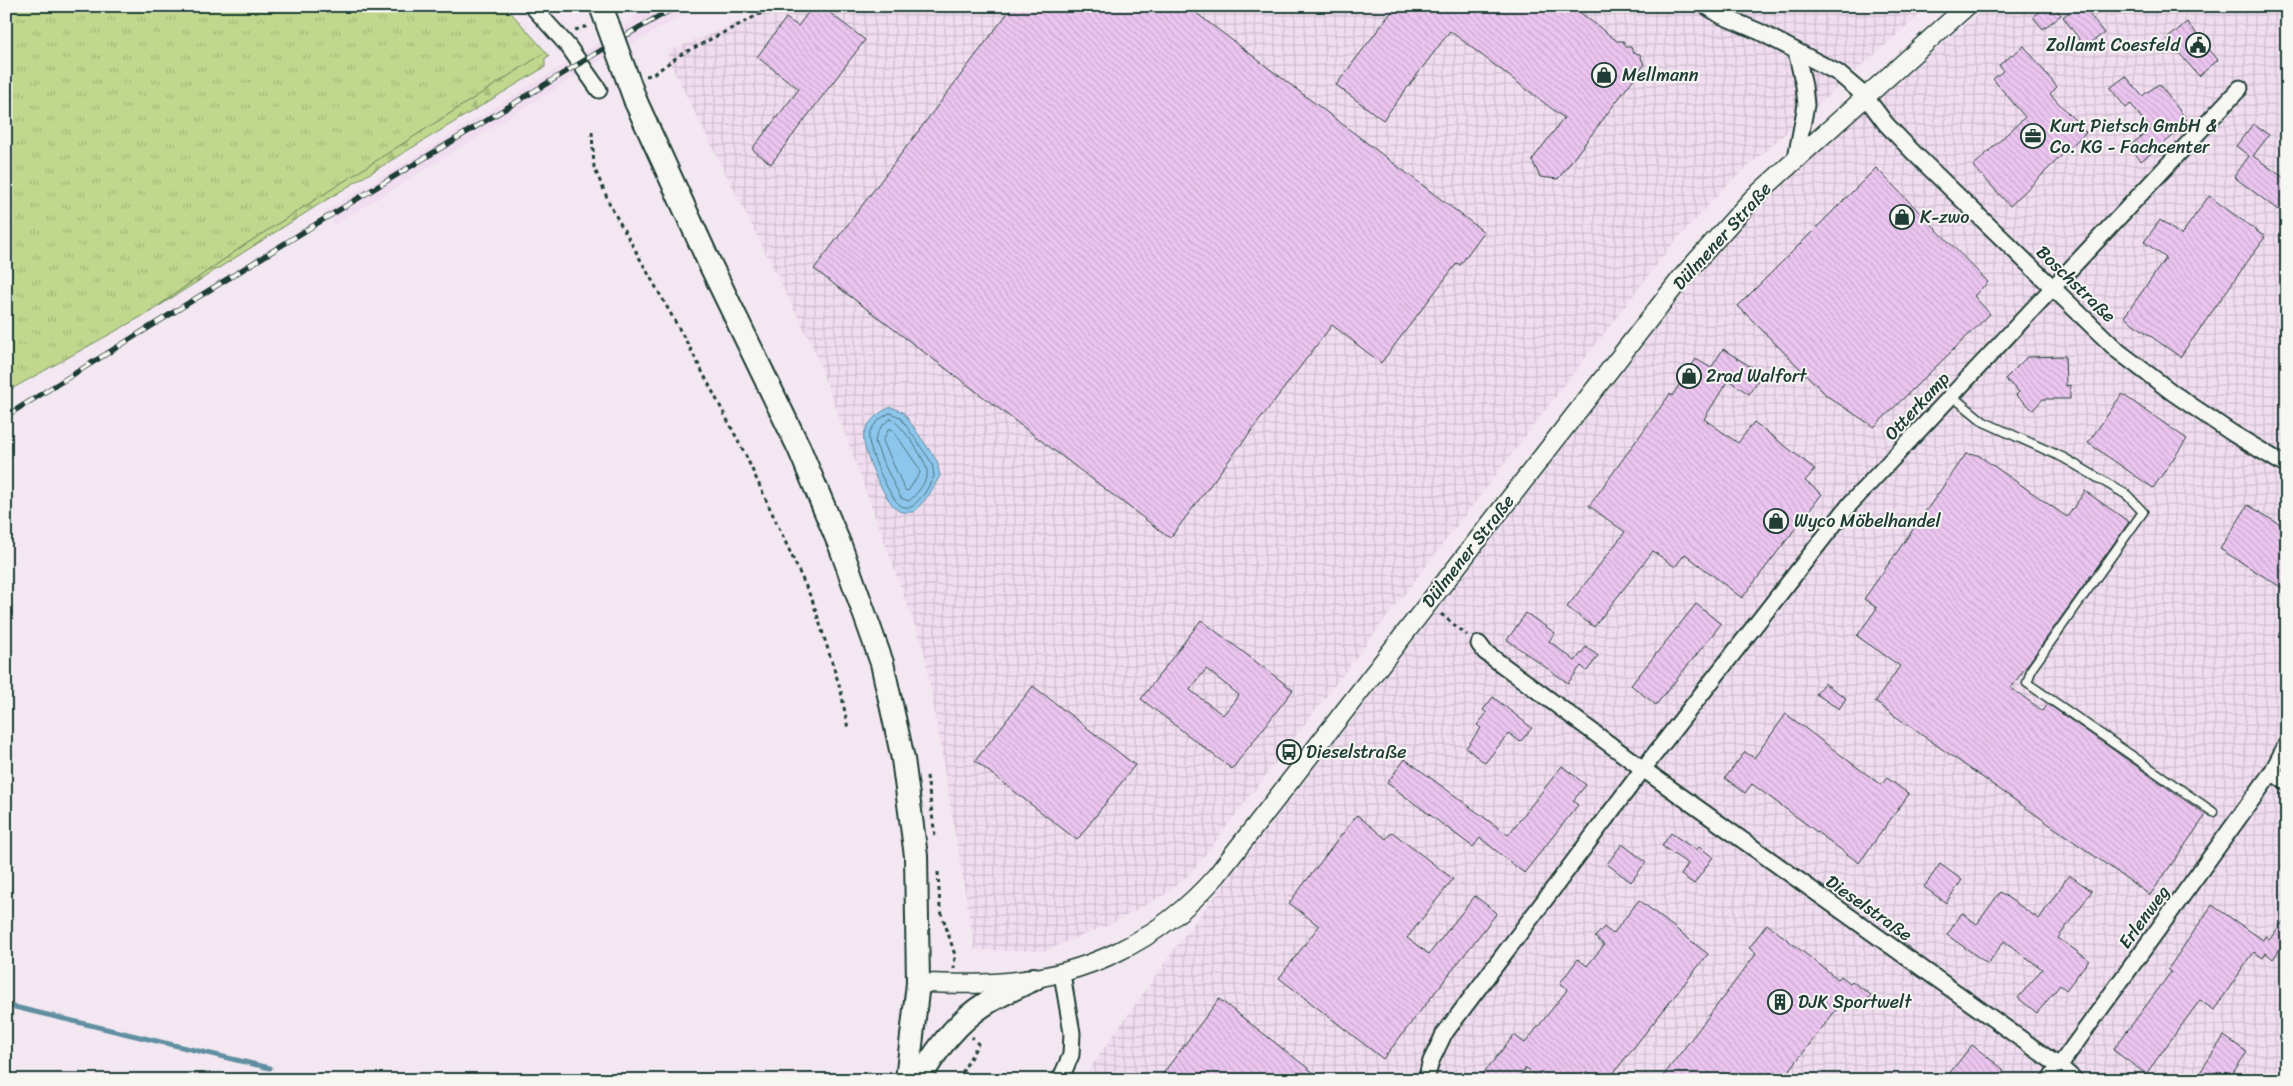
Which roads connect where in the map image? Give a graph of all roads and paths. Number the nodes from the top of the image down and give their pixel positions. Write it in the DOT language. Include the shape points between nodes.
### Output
graph roads {
  1 [pos="532,6"];
  2 [pos="601,6"];
  3 [pos="775,6"];
  4 [pos="1706,6"];
  5 [pos="1967,6"];
  6 [pos="1796,51"];
  7 [pos="680,55"];
  8 [pos="2240,88"];
  9 [pos="599,90"];
  10 [pos="1865,96"];
  11 [pos="592,132"];
  12 [pos="1796,158"];
  13 [pos="2054,288"];
  14 [pos="1952,396"];
  15 [pos="2287,466"];
  16 [pos="1427,603"];
  17 [pos="1479,644"];
  18 [pos="848,729"];
  19 [pos="2287,743"];
  20 [pos="1643,769"];
  21 [pos="2272,772"];
  22 [pos="2287,783"];
  23 [pos="2213,812"];
  24 [pos="1062,974"];
  25 [pos="1034,979"];
  26 [pos="918,983"];
  27 [pos="961,1024"];
  28 [pos="2059,1066"];
  29 [pos="907,1080"];
  30 [pos="919,1080"];
  31 [pos="958,1080"];
  32 [pos="1060,1080"];
  33 [pos="1426,1080"];
  34 [pos="2049,1080"];
  35 [pos="2075,1080"];
  1 -- 9 [label="street" via="568,46"];
  2 -- 26 [label="main road, bridge" via="636,102 806,465 841,548 882,663 903,759 916,856"];
  3 -- 7 [label="path"];
  4 -- 6 [label="street, Boschstraße"];
  5 -- 10 [label="street, Dülmener Straße"];
  6 -- 10 [label="street, Boschstraße" via="1838,73"];
  6 -- 12 [label="street" via="1806,105"];
  8 -- 13 [label="street, Otterkamp"];
  10 -- 12 [label="street, Dülmener Straße"];
  10 -- 13 [label="street, Boschstraße" via="1886,124"];
  11 -- 18 [label="path" via="594,167 611,207 745,454 809,594 830,652"];
  12 -- 16 [label="street, Dülmener Straße" via="1753,198 1682,277"];
  13 -- 14 [label="street, Otterkamp"];
  13 -- 15 [label="street, Boschstraße" via="2118,351 2149,375 2232,433"];
  14 -- 20 [label="street, Otterkamp" via="1850,504"];
  14 -- 23 [label="lane" via="1984,422 2064,458 2127,495 2144,512 2032,668 2027,683"];
  16 -- 17 [label="path"];
  16 -- 24 [label="street, Dülmener Straße" via="1207,887 1141,940"];
  17 -- 20 [label="street, Dieselstraße" via="1485,652"];
  19 -- 21 [label="street, Erlenweg"];
  20 -- 28 [label="street, Dieselstraße"];
  20 -- 33 [label="street" via="1444,1034"];
  21 -- 22 [label="street"];
  21 -- 28 [label="street, Erlenweg"];
  24 -- 25 [label="street, Dülmener Straße"];
  24 -- 32 [label="street" via="1072,1033 1071,1055"];
  25 -- 26 [label="street, Dülmener Straße" via="993,983"];
  25 -- 27 [label="main road" via="985,1003"];
  26 -- 29 [label="main road"];
  27 -- 30 [label="main road" via="947,1038"];
  27 -- 31 [label="path" via="978,1044"];
  28 -- 34 [label="street"];
  28 -- 35 [label="street"];
}
